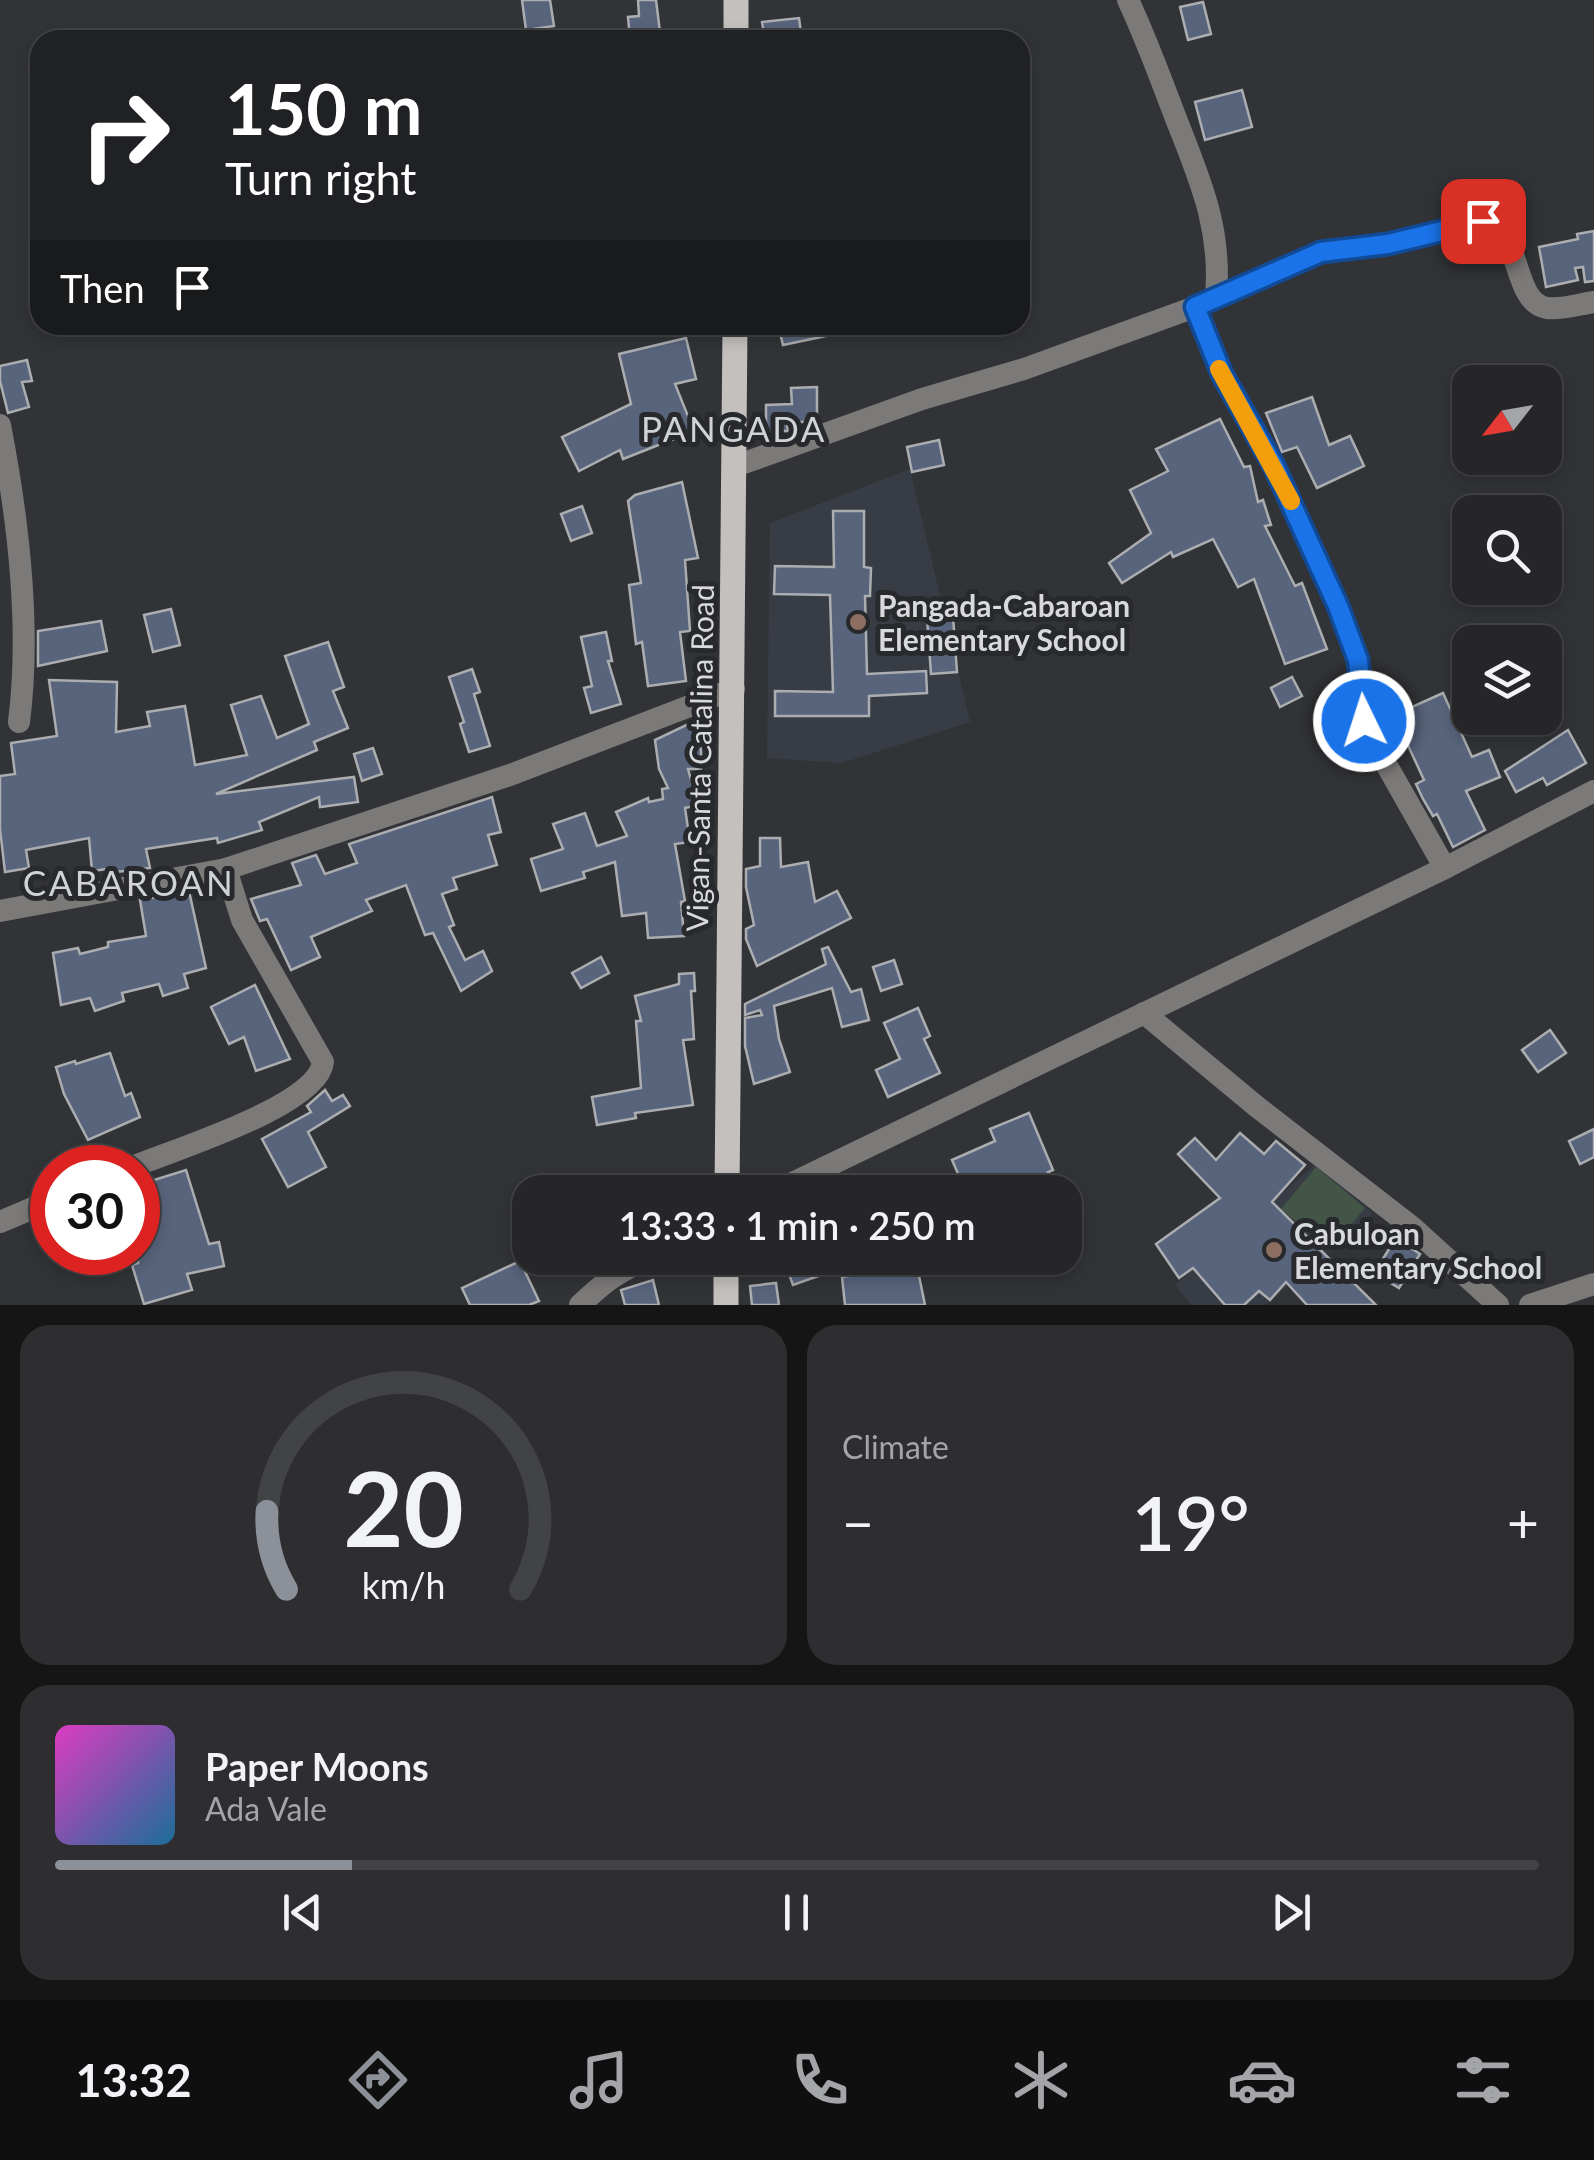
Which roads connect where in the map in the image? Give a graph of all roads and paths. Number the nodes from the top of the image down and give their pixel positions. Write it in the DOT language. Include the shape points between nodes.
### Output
graph roads {
  1 [pos="736,0"];
  2 [pos="1128,0"];
  3 [pos="736,30"];
  4 [pos="1205,302"];
  5 [pos="1594,302"];
  6 [pos="734,335"];
  7 [pos="0,425"];
  8 [pos="733,467"];
  9 [pos="734,689"];
  10 [pos="20,722"];
  11 [pos="1594,791"];
  12 [pos="226,868"];
  13 [pos="1445,868"];
  14 [pos="0,912"];
  15 [pos="1144,1013"];
  16 [pos="160,1156"];
  17 [pos="727,1175"];
  18 [pos="809,1175"];
  19 [pos="30,1209"];
  20 [pos="0,1222"];
  21 [pos="614,1275"];
  22 [pos="726,1275"];
  23 [pos="1594,1284"];
  24 [pos="1481,1301"];
  25 [pos="580,1305"];
  26 [pos="726,1305"];
  27 [pos="1530,1305"];
  1 -- 3 [label="main road"];
  2 -- 4 [label="street" via="1213,219 1218,268"];
  4 -- 5 [label="street" via="1321,252 1488,221 1506,237 1537,304"];
  4 -- 8 [label="street"];
  4 -- 13 [label="street" via="1222,374 1274,466 1338,606 1358,660 1369,734"];
  6 -- 8 [label="main road, Vigan-Santa Catalina Road"];
  7 -- 10 [label="street" via="26,668"];
  8 -- 9 [label="main road, Vigan-Santa Catalina Road"];
  9 -- 12 [label="street" via="510,775"];
  9 -- 17 [label="main road, Vigan-Santa Catalina Road"];
  11 -- 13 [label="street"];
  12 -- 14 [label="street"];
  12 -- 16 [label="street" via="235,905 322,1069 270,1112"];
  13 -- 15 [label="street"];
  15 -- 18 [label="street"];
  15 -- 24 [label="street" via="1454,1263"];
  19 -- 20 [label="street"];
  21 -- 25 [label="street"];
  22 -- 26 [label="main road"];
  23 -- 27 [label="street"];
}
